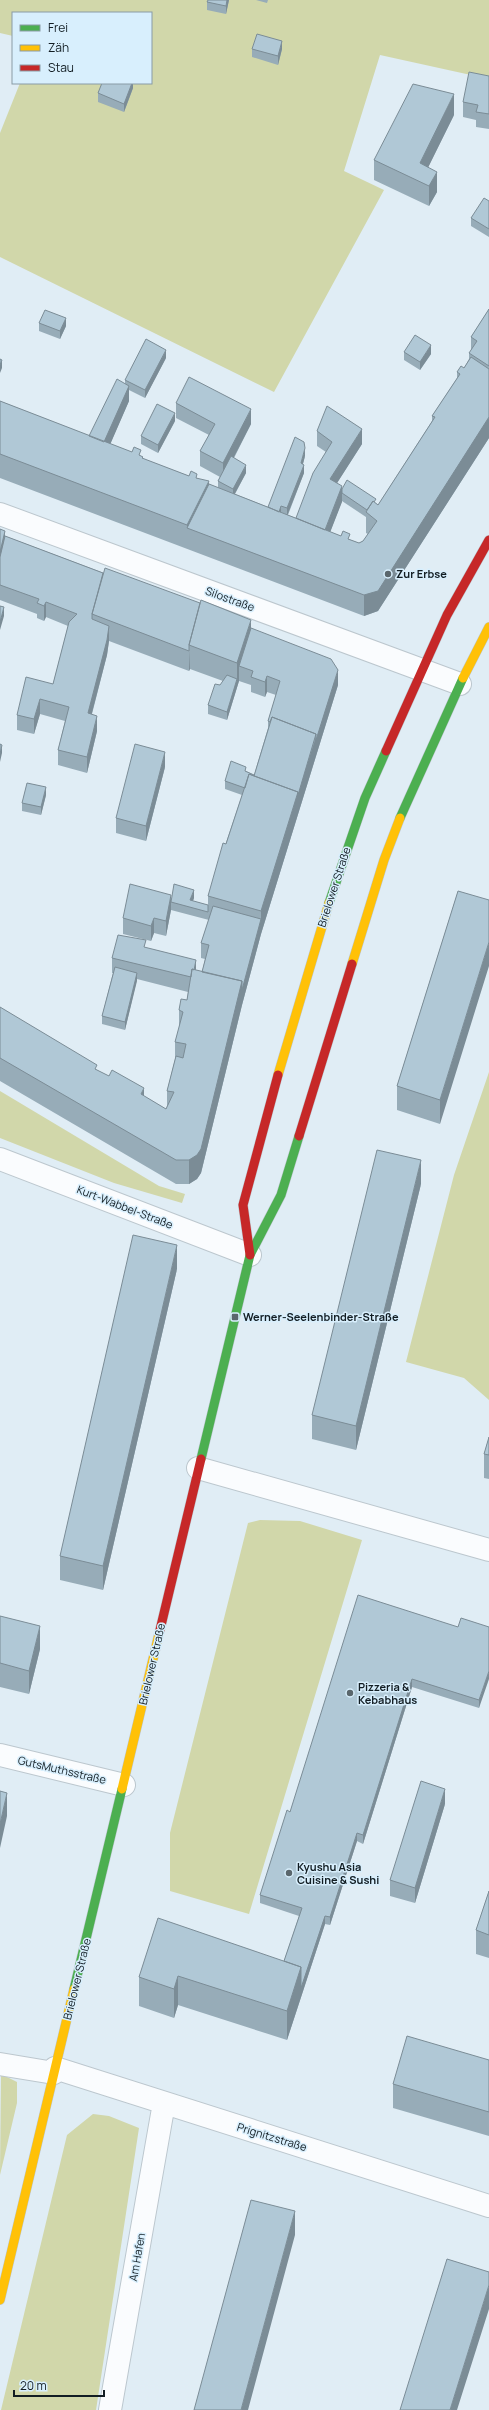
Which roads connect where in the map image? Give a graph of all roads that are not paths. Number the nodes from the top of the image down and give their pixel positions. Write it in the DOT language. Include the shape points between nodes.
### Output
graph roads {
  1 [pos="0,514"];
  2 [pos="489,540"];
  3 [pos="489,626"];
  4 [pos="422,670"];
  5 [pos="460,684"];
  6 [pos="0,1159"];
  7 [pos="250,1255"];
  8 [pos="198,1468"];
  9 [pos="489,1550"];
  10 [pos="0,1755"];
  11 [pos="124,1785"];
  12 [pos="0,2064"];
  13 [pos="55,2070"];
  14 [pos="164,2103"];
  15 [pos="489,2206"];
  16 [pos="0,2300"];
  17 [pos="110,2410"];
  1 -- 4 [label="street, Silostraße"];
  2 -- 4 [label="main road, Brielower Straße" via="447,615"];
  3 -- 5 [label="main road, Brielower Straße"];
  4 -- 5 [label="street, Silostraße"];
  4 -- 7 [label="main road, Brielower Straße" via="349,840 291,1027 243,1205"];
  5 -- 7 [label="main road, Brielower Straße" via="400,816 384,860 281,1195"];
  6 -- 7 [label="street, Kurt-Wabbel-Straße"];
  7 -- 8 [label="main road, Brielower Straße"];
  8 -- 9 [label="street"];
  8 -- 11 [label="main road, Brielower Straße"];
  10 -- 11 [label="street, GutsMuthsstraße"];
  11 -- 13 [label="main road, Brielower Straße"];
  12 -- 13 [label="street"];
  13 -- 14 [label="street, Prignitzstraße"];
  13 -- 16 [label="main road, Brielower Straße"];
  14 -- 15 [label="street, Prignitzstraße"];
  14 -- 17 [label="street, Am Hafen"];
}
